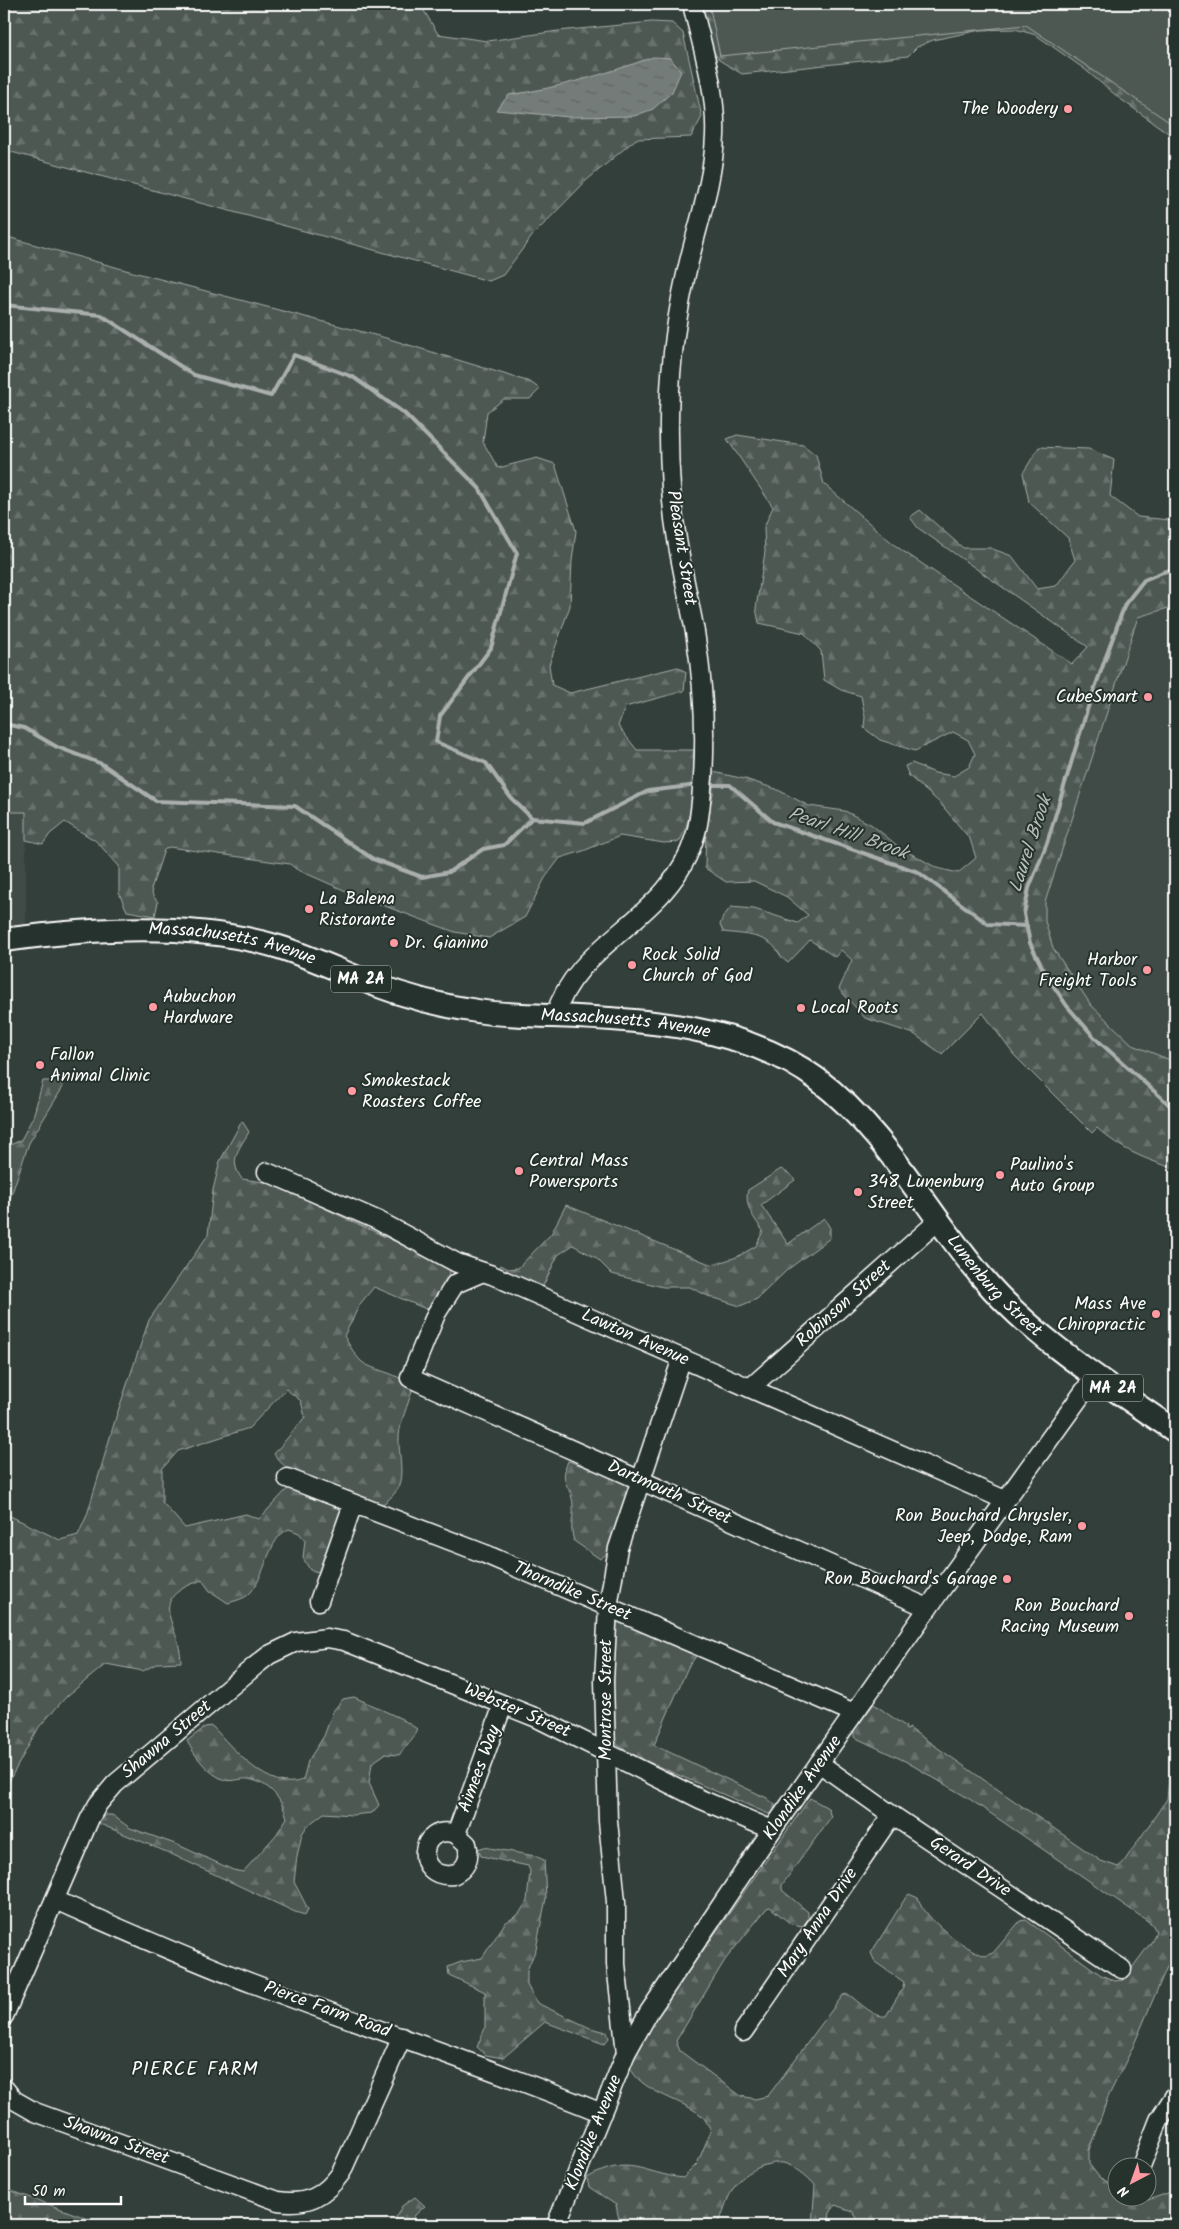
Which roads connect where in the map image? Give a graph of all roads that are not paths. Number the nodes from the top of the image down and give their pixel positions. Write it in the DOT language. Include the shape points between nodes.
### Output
graph roads {
  1 [pos="692,4"];
  2 [pos="4,940"];
  3 [pos="555,1016"];
  4 [pos="719,1034"];
  5 [pos="268,1172"];
  6 [pos="939,1220"];
  7 [pos="483,1272"];
  8 [pos="682,1358"];
  9 [pos="1095,1376"];
  10 [pos="750,1388"];
  11 [pos="1175,1431"];
  12 [pos="287,1478"];
  13 [pos="640,1480"];
  14 [pos="1005,1500"];
  15 [pos="353,1504"];
  16 [pos="319,1601"];
  17 [pos="608,1607"];
  18 [pos="928,1608"];
  19 [pos="310,1640"];
  20 [pos="504,1705"];
  21 [pos="854,1713"];
  22 [pos="605,1750"];
  23 [pos="819,1764"];
  24 [pos="892,1815"];
  25 [pos="772,1830"];
  26 [pos="456,1834"];
  27 [pos="55,1900"];
  28 [pos="1122,1969"];
  29 [pos="620,1994"];
  30 [pos="650,2012"];
  31 [pos="4,2016"];
  32 [pos="743,2032"];
  33 [pos="402,2037"];
  34 [pos="626,2053"];
  35 [pos="4,2088"];
  36 [pos="1175,2095"];
  37 [pos="602,2113"];
  38 [pos="1145,2156"];
  39 [pos="556,2225"];
  1 -- 3 [label="street, Pleasant Street" via="712,90 715,136 707,195 682,294 671,376 669,444 676,544 699,664 705,738 696,832 682,870 651,907 577,973 564,992"];
  2 -- 3 [label="main road, Massachusetts Avenue / MA 2A" via="110,929 236,937 286,950 428,1002 494,1014"];
  3 -- 4 [label="main road, Massachusetts Avenue / MA 2A" via="656,1024"];
  4 -- 6 [label="main road, Lunenburg Street / MA 2A" via="779,1056 824,1085 874,1133"];
  5 -- 7 [label="street, Lawton Avenue" via="377,1220 457,1263"];
  6 -- 9 [label="main road, Lunenburg Street / MA 2A" via="1001,1298 1032,1327"];
  6 -- 10 [label="street, Robinson Street"];
  7 -- 8 [label="street, Lawton Avenue"];
  7 -- 13 [label="street, Dartmouth Street" via="455,1284 436,1314 410,1378"];
  8 -- 10 [label="street, Lawton Avenue"];
  8 -- 13 [label="street, Montrose Street"];
  9 -- 11 [label="main road, Lunenburg Street / MA 2A"];
  9 -- 14 [label="street, Klondike Avenue"];
  10 -- 14 [label="street, Lawton Avenue"];
  12 -- 15 [label="street, Thorndike Street"];
  13 -- 17 [label="street, Montrose Street" via="618,1548"];
  13 -- 18 [label="street, Dartmouth Street"];
  14 -- 18 [label="street, Klondike Avenue"];
  15 -- 16 [label="street"];
  15 -- 17 [label="street, Thorndike Street" via="442,1536"];
  17 -- 21 [label="street, Thorndike Street"];
  17 -- 22 [label="street, Montrose Street"];
  18 -- 21 [label="street, Klondike Avenue"];
  19 -- 20 [label="street, Webster Street" via="327,1638 364,1648"];
  19 -- 27 [label="street, Shawna Street" via="296,1642 262,1660 109,1790 94,1811"];
  20 -- 22 [label="street, Webster Street"];
  20 -- 26 [label="street, Aimees Way"];
  21 -- 23 [label="street, Klondike Avenue"];
  22 -- 25 [label="street, Webster Street"];
  22 -- 29 [label="street, Montrose Street"];
  23 -- 24 [label="street, Gerard Drive"];
  23 -- 25 [label="street, Klondike Avenue"];
  24 -- 28 [label="street, Gerard Drive"];
  24 -- 32 [label="street, Mary Anna Drive"];
  25 -- 30 [label="street, Klondike Avenue"];
  27 -- 31 [label="street, Shawna Street"];
  27 -- 33 [label="street, Pierce Farm Road" via="254,1984"];
  29 -- 30 [label="street" via="632,2007"];
  29 -- 34 [label="street, Montrose Street"];
  30 -- 34 [label="street, Klondike Avenue"];
  33 -- 35 [label="street, Shawna Street" via="334,2184 320,2195 293,2203 278,2201 34,2112 14,2100"];
  33 -- 37 [label="street, Pierce Farm Road"];
  34 -- 37 [label="street, Klondike Avenue"];
  36 -- 38 [label="street"];
  37 -- 39 [label="street, Klondike Avenue"];
}
